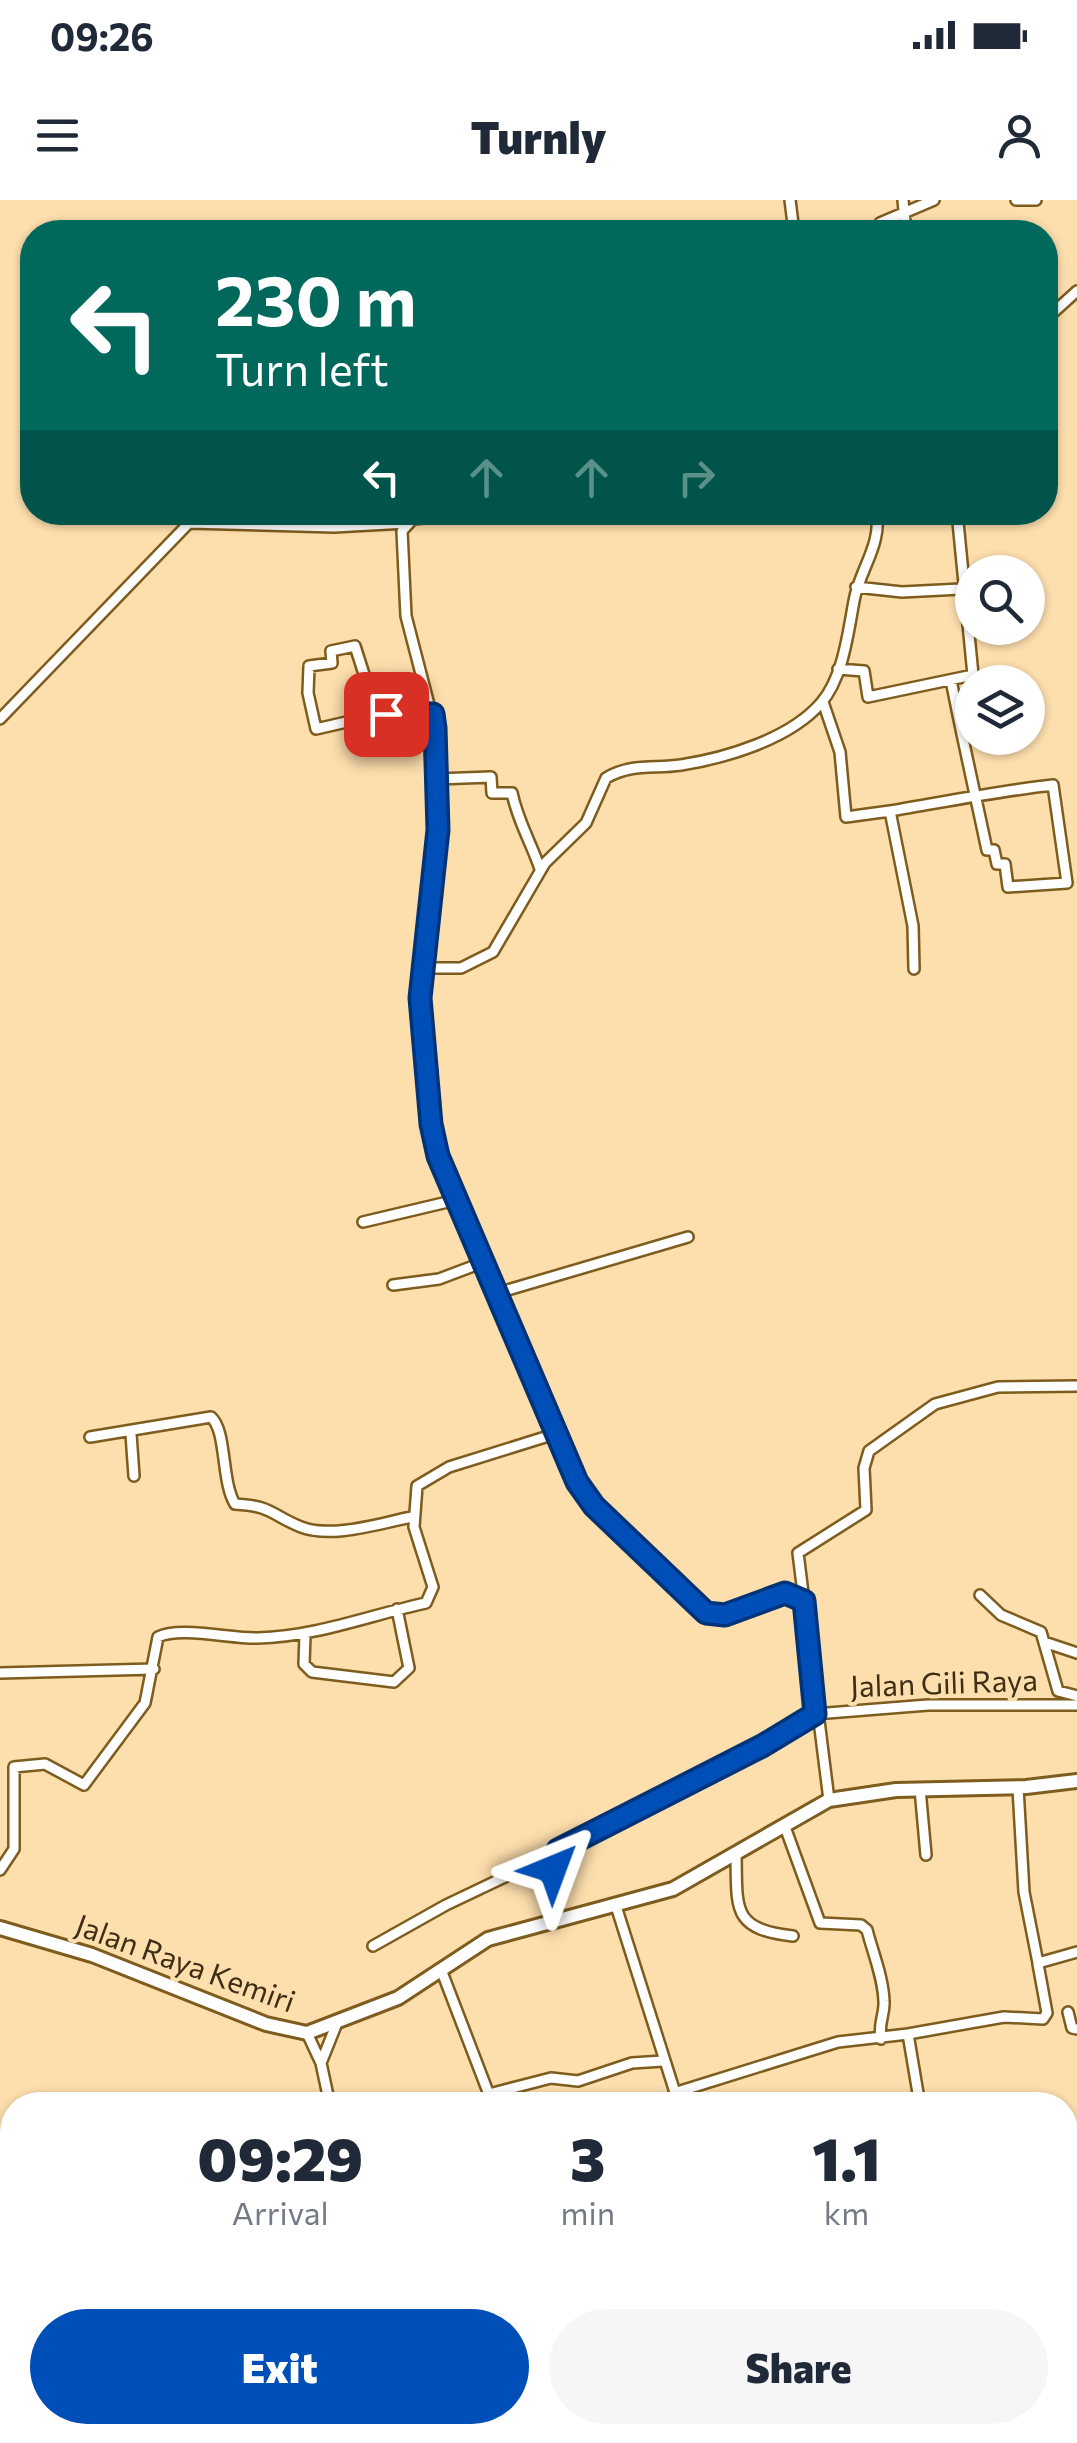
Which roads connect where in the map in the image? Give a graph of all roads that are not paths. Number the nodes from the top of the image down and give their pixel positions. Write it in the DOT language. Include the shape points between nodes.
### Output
graph roads {
  1 [pos="903,200"];
  2 [pos="934,200"];
  3 [pos="1016,200"];
  4 [pos="1036,200"];
  5 [pos="905,214"];
  6 [pos="888,220"];
  7 [pos="905,220"];
  8 [pos="1077,291"];
  9 [pos="1058,308"];
  10 [pos="186,525"];
  11 [pos="261,525"];
  12 [pos="350,525"];
  13 [pos="403,525"];
  14 [pos="877,525"];
  15 [pos="957,525"];
  16 [pos="959,555"];
  17 [pos="856,588"];
  18 [pos="955,589"];
  19 [pos="970,645"];
  20 [pos="838,669"];
  21 [pos="951,680"];
  22 [pos="0,700"];
  23 [pos="823,702"];
  24 [pos="14,705"];
  25 [pos="433,714"];
  26 [pos="376,715"];
  27 [pos="0,719"];
  28 [pos="437,779"];
  29 [pos="976,797"];
  30 [pos="890,810"];
  31 [pos="540,870"];
  32 [pos="422,968"];
  33 [pos="914,969"];
  34 [pos="456,1200"];
  35 [pos="363,1222"];
  36 [pos="688,1236"];
  37 [pos="484,1262"];
  38 [pos="393,1285"];
  39 [pos="494,1294"];
  40 [pos="1077,1386"];
  41 [pos="558,1433"];
  42 [pos="130,1434"];
  43 [pos="90,1437"];
  44 [pos="134,1476"];
  45 [pos="412,1517"];
  46 [pos="980,1595"];
  47 [pos="804,1601"];
  48 [pos="397,1609"];
  49 [pos="305,1634"];
  50 [pos="1044,1642"];
  51 [pos="1077,1653"];
  52 [pos="154,1669"];
  53 [pos="0,1673"];
  54 [pos="1077,1696"];
  55 [pos="1077,1706"];
  56 [pos="815,1714"];
  57 [pos="1077,1781"];
  58 [pos="1018,1788"];
  59 [pos="920,1789"];
  60 [pos="829,1800"];
  61 [pos="785,1827"];
  62 [pos="553,1854"];
  63 [pos="736,1855"];
  64 [pos="926,1855"];
  65 [pos="0,1870"];
  66 [pos="616,1906"];
  67 [pos="558,1918"];
  68 [pos="0,1928"];
  69 [pos="793,1936"];
  70 [pos="374,1946"];
  71 [pos="1077,1952"];
  72 [pos="1038,1964"];
  73 [pos="442,1972"];
  74 [pos="1068,2012"];
  75 [pos="337,2024"];
  76 [pos="1077,2029"];
  77 [pos="307,2033"];
  78 [pos="908,2034"];
  79 [pos="881,2039"];
  80 [pos="663,2061"];
  81 [pos="321,2062"];
  82 [pos="327,2092"];
  83 [pos="488,2092"];
  84 [pos="513,2092"];
  85 [pos="674,2092"];
  86 [pos="677,2092"];
  87 [pos="918,2092"];
  1 -- 5 [label="street"];
  2 -- 5 [label="street"];
  3 -- 4 [label="street"];
  5 -- 6 [label="street"];
  5 -- 7 [label="street"];
  8 -- 9 [label="street"];
  10 -- 24 [label="street"];
  11 -- 12 [label="street"];
  13 -- 25 [label="street" via="406,616"];
  14 -- 17 [label="street"];
  15 -- 16 [label="street"];
  17 -- 18 [label="street"];
  17 -- 20 [label="street"];
  19 -- 21 [label="street" via="974,674"];
  20 -- 21 [label="street" via="864,670 868,697"];
  20 -- 23 [label="street"];
  21 -- 29 [label="street"];
  22 -- 24 [label="street"];
  23 -- 30 [label="street" via="840,752 846,817"];
  23 -- 31 [label="street" via="749,747 680,765 618,770 599,790 578,834"];
  24 -- 27 [label="street"];
  25 -- 26 [label="street"];
  25 -- 28 [label="street"];
  26 -- 26 [label="street" via="316,729 308,668 332,663 331,651 355,646"];
  28 -- 31 [label="street" via="490,777 492,793 512,793"];
  28 -- 32 [label="street" via="438,830"];
  29 -- 29 [label="street" via="987,850 1005,864 1008,887 1067,882 1053,785"];
  29 -- 30 [label="street"];
  30 -- 33 [label="street" via="913,926"];
  31 -- 32 [label="street" via="493,952 460,968"];
  32 -- 34 [label="street" via="431,1124"];
  34 -- 35 [label="street"];
  34 -- 37 [label="street"];
  36 -- 39 [label="street"];
  37 -- 38 [label="street" via="439,1279"];
  37 -- 39 [label="street"];
  39 -- 41 [label="street"];
  40 -- 47 [label="street" via="998,1388 943,1401 878,1440 866,1458 866,1510 798,1553"];
  41 -- 45 [label="street" via="431,1476 413,1494"];
  41 -- 47 [label="street" via="594,1506 706,1613 725,1615 785,1593"];
  42 -- 43 [label="street"];
  42 -- 44 [label="street"];
  42 -- 45 [label="street" via="212,1418 221,1432 232,1501 267,1506 302,1527"];
  45 -- 48 [label="street" via="433,1587 426,1603"];
  46 -- 50 [label="street" via="1000,1615 1036,1627"];
  47 -- 56 [label="street"];
  48 -- 49 [label="street"];
  48 -- 49 [label="street" via="409,1668 394,1682 312,1672 304,1664"];
  49 -- 52 [label="street" via="164,1634 156,1642"];
  50 -- 51 [label="street"];
  50 -- 54 [label="street" via="1058,1691"];
  52 -- 53 [label="street"];
  52 -- 65 [label="street" via="145,1703 84,1784 45,1764 14,1767 14,1849"];
  55 -- 56 [label="street, Jalan Gili Raya" via="928,1705"];
  56 -- 60 [label="street"];
  56 -- 62 [label="street, Jalan Gili Raya"];
  57 -- 58 [label="street, Jalan Raya Kemiri"];
  58 -- 59 [label="street, Jalan Raya Kemiri"];
  58 -- 72 [label="street" via="1024,1892"];
  59 -- 60 [label="street, Jalan Raya Kemiri"];
  59 -- 64 [label="street"];
  60 -- 61 [label="street, Jalan Raya Kemiri"];
  61 -- 63 [label="street, Jalan Raya Kemiri"];
  61 -- 79 [label="street" via="820,1924 867,1930 884,1996"];
  62 -- 67 [label="street"];
  62 -- 70 [label="street, Jalan Gili Raya"];
  63 -- 66 [label="street, Jalan Raya Kemiri" via="673,1889"];
  63 -- 69 [label="street" via="737,1898 748,1924"];
  66 -- 67 [label="street, Jalan Raya Kemiri"];
  66 -- 80 [label="street"];
  67 -- 73 [label="street, Jalan Raya Kemiri" via="479,1944"];
  68 -- 77 [label="street, Jalan Raya Kemiri"];
  71 -- 72 [label="street"];
  72 -- 78 [label="street" via="1043,2019 1004,2017"];
  73 -- 75 [label="street, Jalan Raya Kemiri"];
  73 -- 83 [label="street"];
  74 -- 76 [label="street"];
  75 -- 77 [label="street, Jalan Raya Kemiri"];
  75 -- 81 [label="street"];
  77 -- 81 [label="street"];
  78 -- 79 [label="street"];
  78 -- 87 [label="street"];
  79 -- 86 [label="street" via="838,2042"];
  80 -- 84 [label="street" via="632,2063 578,2081 551,2078"];
  80 -- 85 [label="street"];
  81 -- 82 [label="street"];
}
